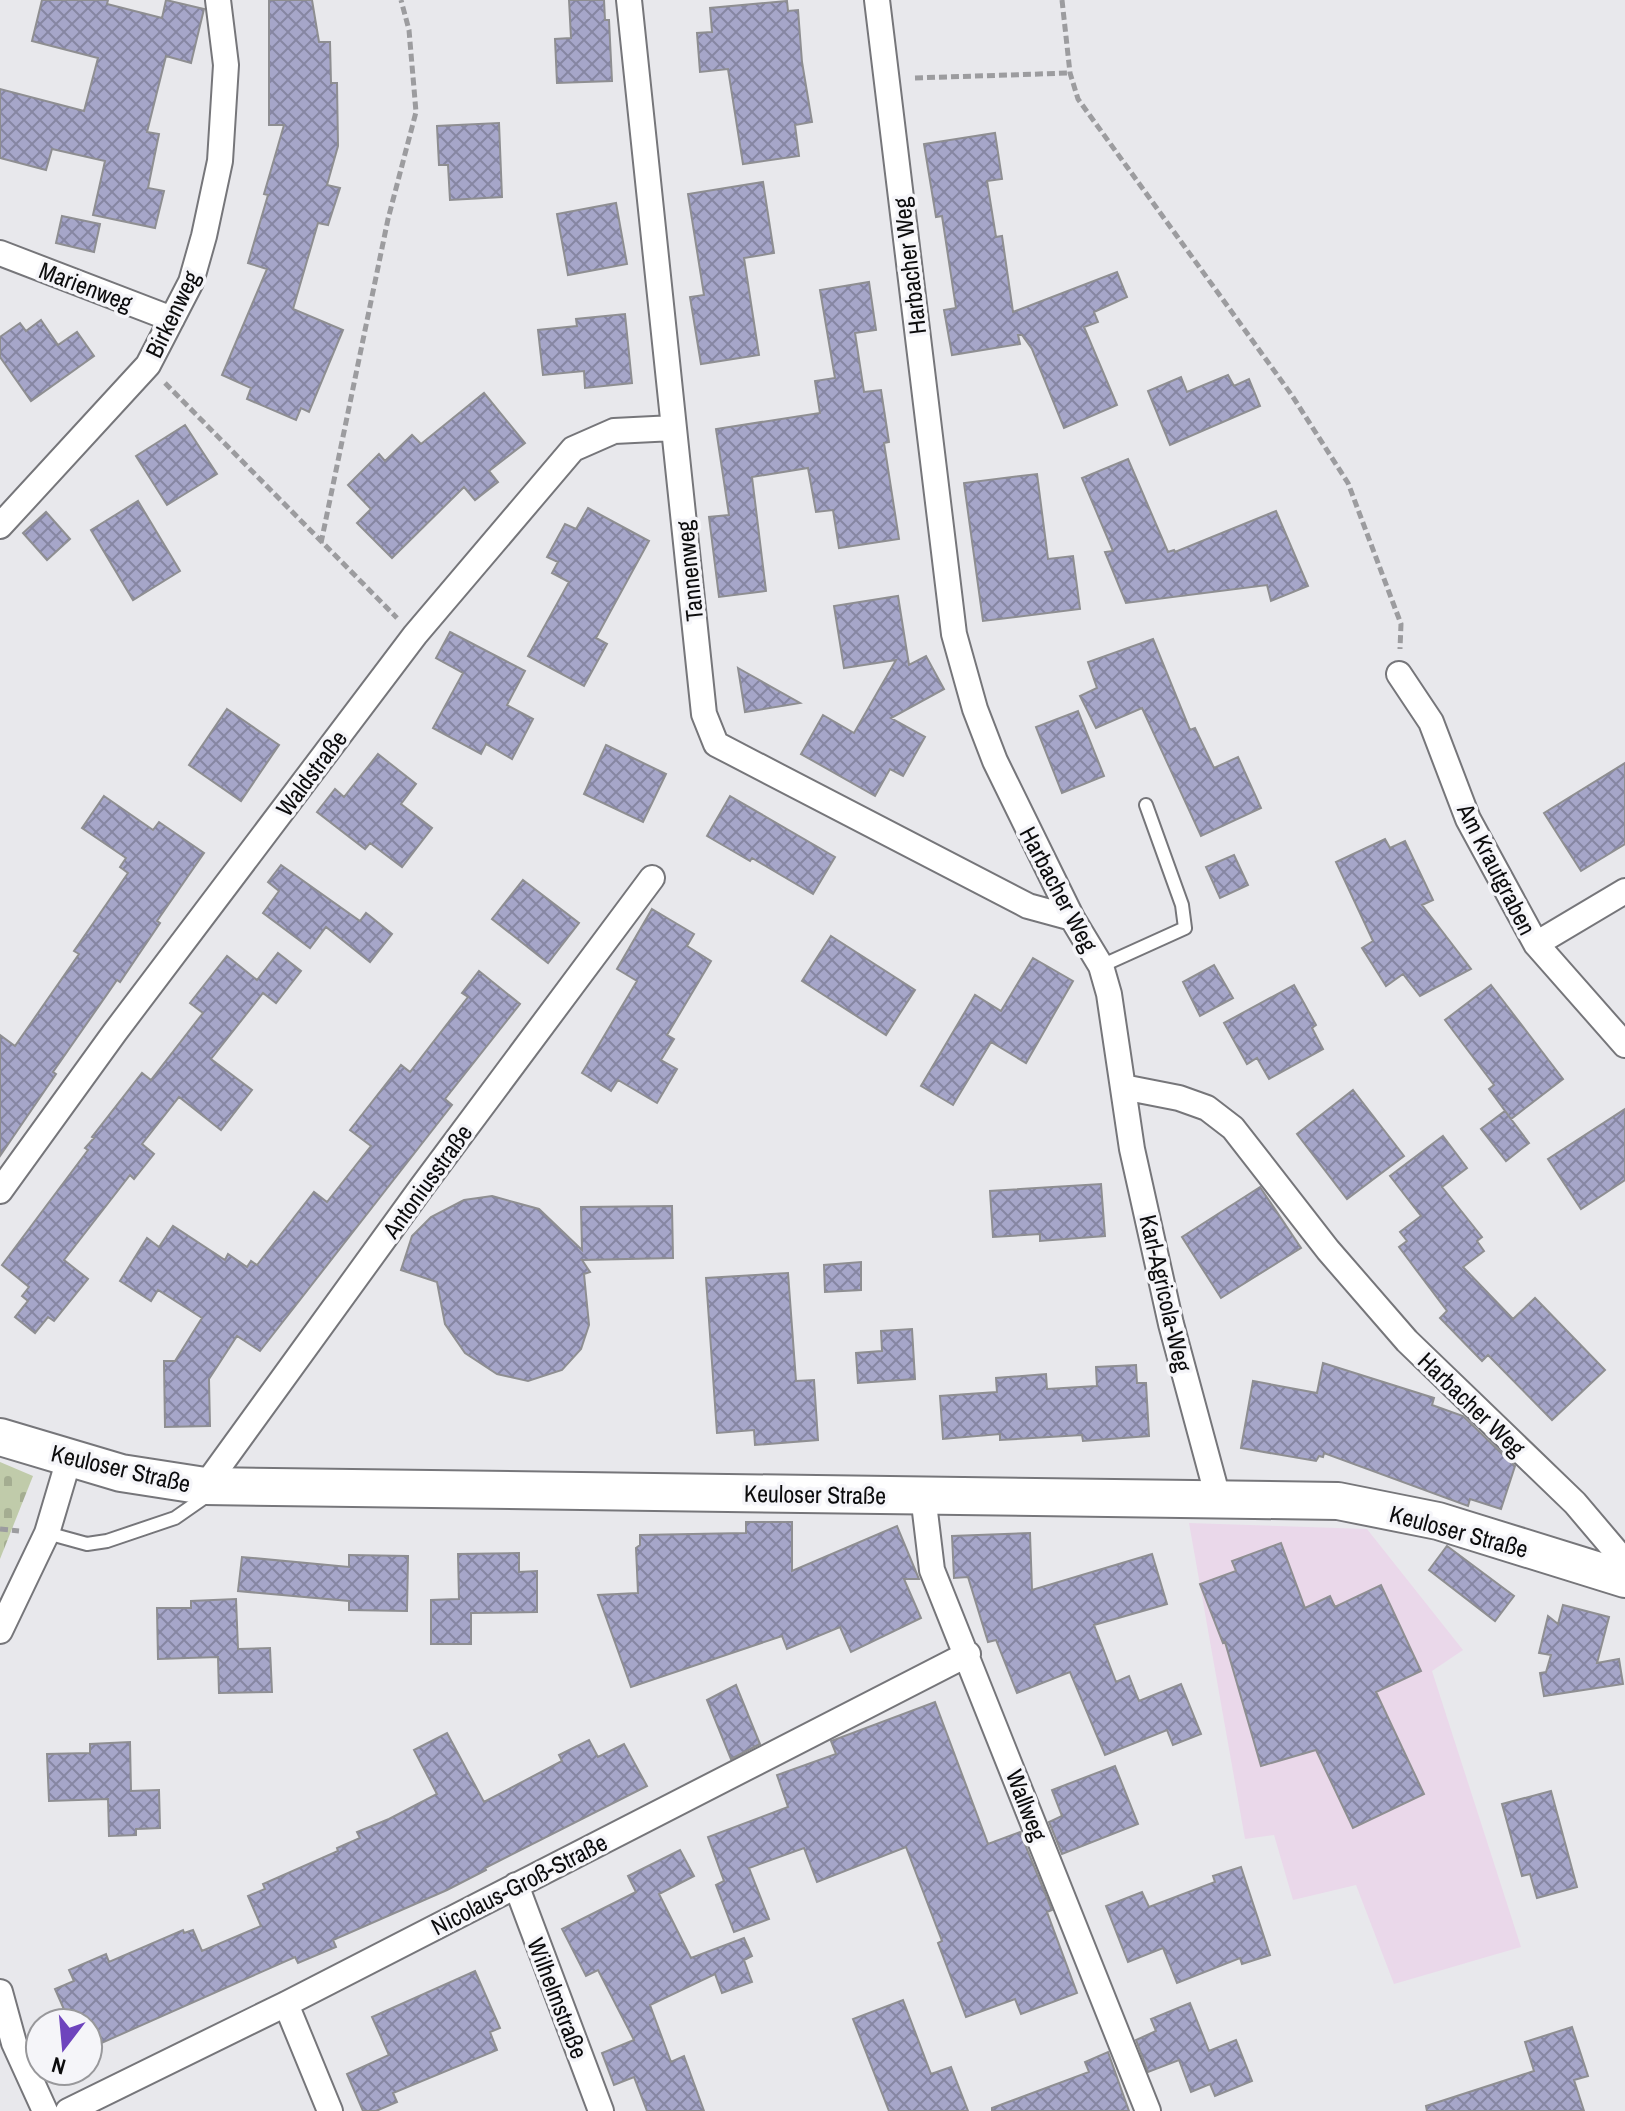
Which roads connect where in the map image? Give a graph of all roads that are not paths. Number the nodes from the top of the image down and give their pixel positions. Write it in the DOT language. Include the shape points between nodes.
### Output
graph roads {
  1 [pos="218,0"];
  2 [pos="629,0"];
  3 [pos="877,0"];
  4 [pos="0,253"];
  5 [pos="172,319"];
  6 [pos="674,428"];
  7 [pos="0,526"];
  8 [pos="1399,674"];
  9 [pos="1146,805"];
  10 [pos="652,878"];
  11 [pos="1625,891"];
  12 [pos="1072,918"];
  13 [pos="1536,944"];
  14 [pos="1101,966"];
  15 [pos="1625,1045"];
  16 [pos="1123,1087"];
  17 [pos="0,1191"];
  18 [pos="0,1437"];
  19 [pos="69,1459"];
  20 [pos="213,1487"];
  21 [pos="923,1495"];
  22 [pos="1218,1498"];
  23 [pos="47,1533"];
  24 [pos="1625,1562"];
  25 [pos="1625,1579"];
  26 [pos="0,1631"];
  27 [pos="968,1654"];
  28 [pos="516,1885"];
  29 [pos="0,1992"];
  30 [pos="286,2004"];
  31 [pos="7,2043"];
  32 [pos="45,2111"];
  33 [pos="68,2111"];
  34 [pos="330,2111"];
  35 [pos="601,2111"];
  36 [pos="1148,2111"];
  1 -- 5 [label="street, Birkenweg" via="226,65 220,161 191,282"];
  2 -- 6 [label="street, Tannenweg"];
  3 -- 12 [label="street, Harbacher Weg" via="954,634 995,761"];
  4 -- 5 [label="street, Marienweg"];
  5 -- 7 [label="street, Birkenweg" via="148,365"];
  6 -- 12 [label="street, Tannenweg" via="704,714 716,744 1028,906"];
  6 -- 17 [label="street, Waldstraße" via="614,431 573,449 415,635"];
  8 -- 13 [label="street, Am Krautgraben" via="1431,722 1468,819"];
  9 -- 14 [label="lane" via="1182,905 1185,928"];
  10 -- 20 [label="street, Antoniusstraße" via="421,1188"];
  11 -- 13 [label="street"];
  12 -- 14 [label="street, Harbacher Weg"];
  13 -- 15 [label="street, Am Krautgraben"];
  14 -- 16 [label="street, Harbacher Weg"];
  16 -- 22 [label="street, Karl-Agricola-Weg" via="1171,1324"];
  16 -- 24 [label="street, Harbacher Weg" via="1207,1108 1233,1128 1407,1341 1575,1503"];
  18 -- 19 [label="street, Keuloser Straße"];
  19 -- 20 [label="street, Keuloser Straße"];
  19 -- 23 [label="street"];
  20 -- 21 [label="street, Keuloser Straße"];
  20 -- 23 [label="lane" via="175,1518 107,1541 87,1544"];
  21 -- 22 [label="street, Keuloser Straße"];
  21 -- 27 [label="street, Wallweg" via="932,1570"];
  22 -- 25 [label="street, Keuloser Straße" via="1338,1501 1438,1521"];
  23 -- 26 [label="street"];
  27 -- 28 [label="street, Nicolaus-Groß-Straße"];
  27 -- 36 [label="street, Wallweg"];
  28 -- 30 [label="street, Nicolaus-Groß-Straße"];
  28 -- 35 [label="street, Wilhelmstraße"];
  29 -- 31 [label="street"];
  30 -- 33 [label="street, Nicolaus-Groß-Straße"];
  30 -- 34 [label="street"];
  31 -- 32 [label="street"];
}
